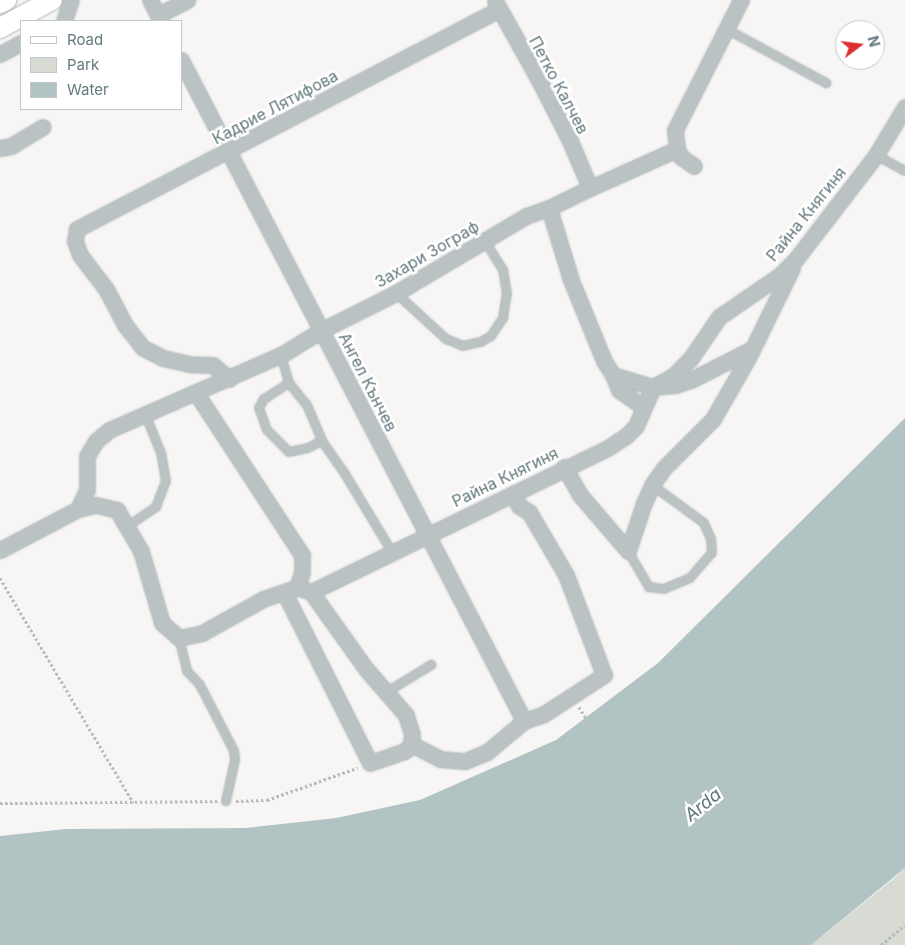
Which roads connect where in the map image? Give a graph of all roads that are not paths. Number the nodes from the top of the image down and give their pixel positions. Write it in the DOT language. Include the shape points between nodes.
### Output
graph roads {
  1 [pos="6,0"];
  2 [pos="52,0"];
  3 [pos="71,0"];
  4 [pos="150,0"];
  5 [pos="187,0"];
  6 [pos="741,0"];
  7 [pos="0,3"];
  8 [pos="496,4"];
  9 [pos="160,18"];
  10 [pos="64,20"];
  11 [pos="0,28"];
  12 [pos="726,29"];
  13 [pos="20,44"];
  14 [pos="0,54"];
  15 [pos="182,64"];
  16 [pos="826,82"];
  17 [pos="905,106"];
  18 [pos="43,127"];
  19 [pos="0,148"];
  20 [pos="677,149"];
  21 [pos="228,151"];
  22 [pos="876,155"];
  23 [pos="694,166"];
  24 [pos="905,171"];
  25 [pos="590,188"];
  26 [pos="549,208"];
  27 [pos="485,241"];
  28 [pos="796,259"];
  29 [pos="396,293"];
  30 [pos="322,330"];
  31 [pos="752,349"];
  32 [pos="281,355"];
  33 [pos="613,375"];
  34 [pos="230,379"];
  35 [pos="289,383"];
  36 [pos="653,387"];
  37 [pos="196,393"];
  38 [pos="643,407"];
  39 [pos="146,416"];
  40 [pos="322,441"];
  41 [pos="564,467"];
  42 [pos="652,485"];
  43 [pos="514,494"];
  44 [pos="78,509"];
  45 [pos="128,526"];
  46 [pos="428,534"];
  47 [pos="0,550"];
  48 [pos="628,551"];
  49 [pos="392,552"];
  50 [pos="297,591"];
  51 [pos="179,638"];
  52 [pos="431,664"];
  53 [pos="388,692"];
  54 [pos="524,721"];
  55 [pos="411,744"];
  56 [pos="226,801"];
  1 -- 7 [label="main road"];
  2 -- 11 [label="main road"];
  3 -- 10 [label="street"];
  4 -- 9 [label="street"];
  5 -- 9 [label="street"];
  6 -- 12 [label="street"];
  8 -- 21 [label="street, Кадрие Лятифова"];
  8 -- 25 [label="street, Петко Калчев" via="540,82"];
  12 -- 16 [label="lane"];
  12 -- 20 [label="street" via="676,130"];
  13 -- 14 [label="street"];
  15 -- 21 [label="street, Ангел Кънчев"];
  17 -- 22 [label="street, Райна Княгиня"];
  18 -- 19 [label="street" via="11,146"];
  20 -- 23 [label="street" via="681,157"];
  20 -- 25 [label="street, Захари Зограф"];
  21 -- 30 [label="street, Ангел Кънчев"];
  21 -- 34 [label="street, Кадрие Лятифова" via="77,229 75,241 80,255 143,348 163,358 213,365"];
  22 -- 24 [label="lane"];
  22 -- 28 [label="street, Райна Княгиня"];
  25 -- 26 [label="street, Захари Зограф"];
  26 -- 27 [label="street, Захари Зограф" via="526,216"];
  26 -- 33 [label="street" via="571,280 604,361"];
  27 -- 29 [label="street, Захари Зограф"];
  27 -- 29 [label="lane" via="504,270 507,294 503,318 491,336 481,342 463,346 446,339"];
  28 -- 31 [label="street"];
  28 -- 36 [label="street, Райна Княгиня" via="780,275 719,317 692,358 673,376"];
  29 -- 30 [label="street, Захари Зограф"];
  30 -- 32 [label="street, Захари Зограф"];
  30 -- 46 [label="street, Ангел Кънчев"];
  31 -- 36 [label="street" via="676,385"];
  31 -- 42 [label="street" via="712,419 663,469"];
  32 -- 34 [label="street, Захари Зограф"];
  32 -- 35 [label="lane"];
  33 -- 36 [label="street"];
  33 -- 38 [label="street" via="619,390"];
  34 -- 37 [label="street, Захари Зограф"];
  35 -- 40 [label="lane" via="307,405"];
  35 -- 40 [label="lane" via="264,399 259,408 268,430 289,452"];
  36 -- 38 [label="street, Райна Княгиня"];
  37 -- 39 [label="street, Захари Зограф"];
  37 -- 50 [label="street" via="302,554"];
  38 -- 41 [label="street, Райна Княгиня" via="636,426 626,436"];
  39 -- 44 [label="street, Захари Зограф" via="109,430 96,441 87,456 87,490"];
  39 -- 45 [label="lane" via="161,453 166,481 156,507"];
  40 -- 49 [label="lane"];
  41 -- 43 [label="street, Райна Княгиня"];
  41 -- 48 [label="street" via="580,495"];
  42 -- 48 [label="street"];
  42 -- 48 [label="lane" via="704,524 711,539 712,553 690,578 664,589 649,587"];
  43 -- 46 [label="street, Райна Княгиня"];
  43 -- 54 [label="street" via="519,506 529,512 566,574 604,675 544,714"];
  44 -- 45 [label="street" via="96,504 117,510"];
  44 -- 47 [label="street"];
  45 -- 51 [label="street" via="140,551 162,623"];
  46 -- 49 [label="street, Райна Княгиня"];
  46 -- 54 [label="street, Ангел Кънчев"];
  49 -- 50 [label="street, Райна Княгиня"];
  50 -- 51 [label="street, Райна Княгиня" via="263,598 202,633"];
  50 -- 53 [label="street"];
  50 -- 55 [label="street" via="370,763 404,751"];
  51 -- 56 [label="lane" via="187,671 200,685 234,750 235,760"];
  52 -- 53 [label="lane"];
  53 -- 55 [label="street" via="406,716 412,734"];
  54 -- 55 [label="street" via="487,752 464,761 440,759"];
}
